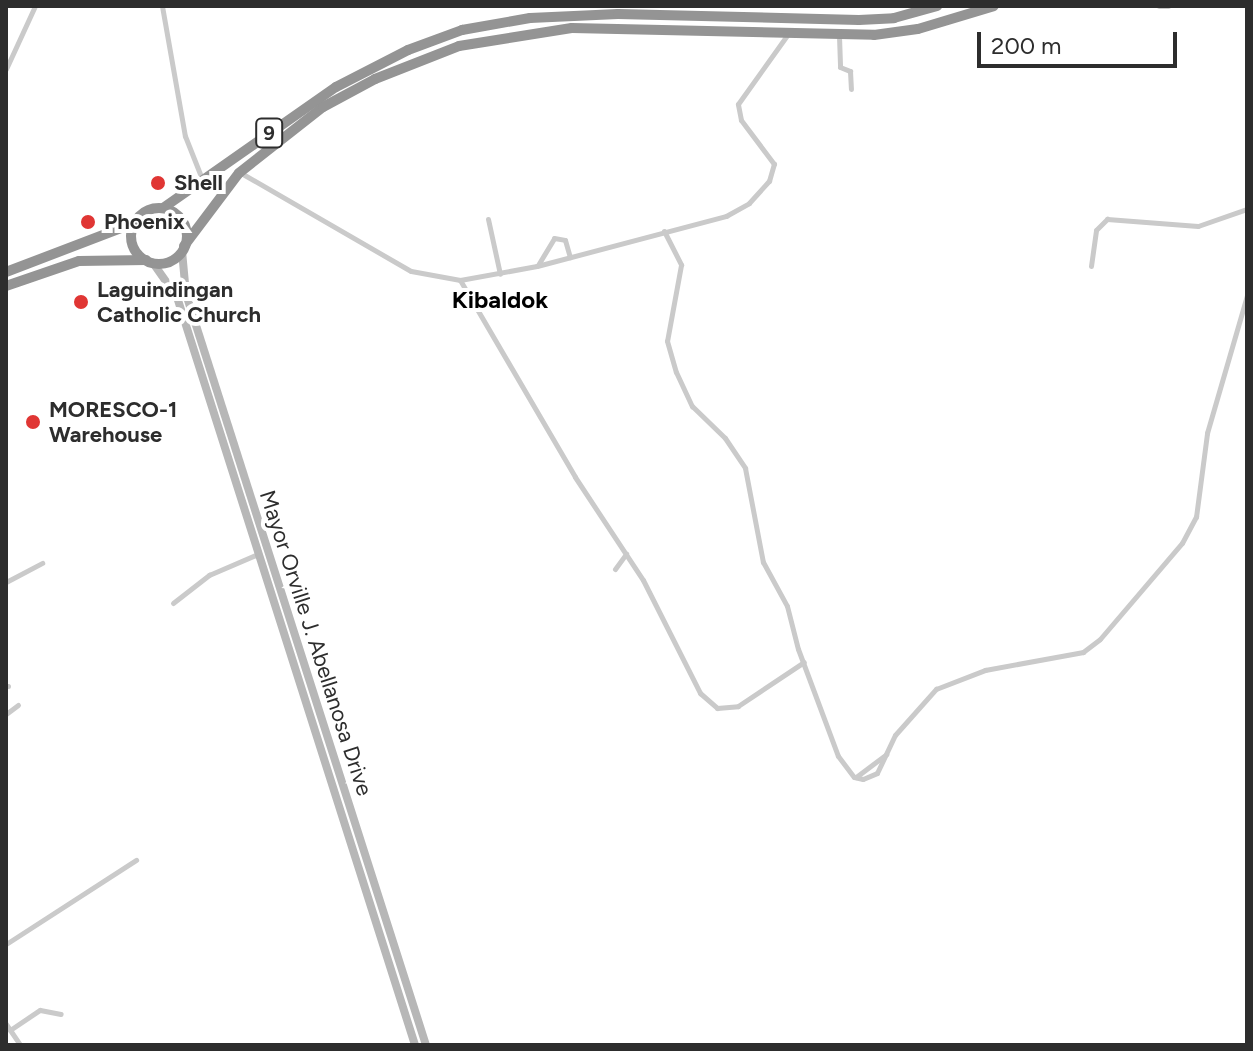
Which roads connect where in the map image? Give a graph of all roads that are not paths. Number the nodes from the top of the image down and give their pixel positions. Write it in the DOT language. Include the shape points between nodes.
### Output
graph roads {
  1 [pos="35,6"];
  2 [pos="162,6"];
  3 [pos="937,6"];
  4 [pos="994,6"];
  5 [pos="1159,6"];
  6 [pos="1168,6"];
  7 [pos="894,18"];
  8 [pos="899,33"];
  9 [pos="789,34"];
  10 [pos="839,36"];
  11 [pos="369,67"];
  12 [pos="6,69"];
  13 [pos="375,79"];
  14 [pos="851,89"];
  15 [pos="262,137"];
  16 [pos="271,147"];
  17 [pos="239,173"];
  18 [pos="203,181"];
  19 [pos="163,208"];
  20 [pos="1247,209"];
  21 [pos="488,219"];
  22 [pos="134,223"];
  23 [pos="664,231"];
  24 [pos="183,248"];
  25 [pos="570,257"];
  26 [pos="150,262"];
  27 [pos="537,266"];
  28 [pos="1091,266"];
  29 [pos="6,272"];
  30 [pos="500,274"];
  31 [pos="460,280"];
  32 [pos="6,286"];
  33 [pos="1247,295"];
  34 [pos="258,554"];
  35 [pos="626,554"];
  36 [pos="42,563"];
  37 [pos="615,569"];
  38 [pos="6,582"];
  39 [pos="173,603"];
  40 [pos="804,662"];
  41 [pos="18,705"];
  42 [pos="6,714"];
  43 [pos="136,860"];
  44 [pos="6,944"];
  45 [pos="61,1014"];
  46 [pos="8,1027"];
  47 [pos="20,1045"];
  48 [pos="415,1045"];
  49 [pos="426,1045"];
  1 -- 12 [label="street"];
  2 -- 18 [label="street" via="185,136"];
  3 -- 7 [label="highway, 9"];
  4 -- 8 [label="highway, 9"];
  5 -- 6 [label="street"];
  7 -- 8 [label="highway"];
  7 -- 11 [label="highway, 9" via="530,18 462,30"];
  8 -- 10 [label="highway, 9"];
  9 -- 10 [label="highway, 9"];
  9 -- 13 [label="highway, 9" via="600,27 526,33 459,46"];
  9 -- 23 [label="street" via="738,104 741,120 772,157 772,176 737,211"];
  10 -- 14 [label="street" via="840,67 850,71"];
  11 -- 13 [label="highway"];
  11 -- 15 [label="highway, 9"];
  13 -- 16 [label="highway, 9" via="323,107"];
  15 -- 16 [label="highway"];
  15 -- 18 [label="highway, 9"];
  16 -- 17 [label="highway, 9"];
  17 -- 24 [label="highway, 9"];
  17 -- 31 [label="street" via="393,264"];
  18 -- 19 [label="highway, 9"];
  19 -- 22 [label="highway, 9" via="144,212"];
  19 -- 24 [label="highway" via="183,222"];
  20 -- 28 [label="street" via="1198,226 1110,217 1096,230"];
  21 -- 30 [label="street"];
  22 -- 26 [label="highway" via="132,244"];
  22 -- 29 [label="highway, 9"];
  23 -- 25 [label="street"];
  23 -- 40 [label="street" via="681,265 667,341 676,372 692,406 725,438 745,468 759,553 785,599"];
  24 -- 26 [label="highway" via="172,260"];
  24 -- 49 [label="main road, Mayor Orville J. Abellanosa Drive" via="186,294"];
  25 -- 27 [label="street"];
  25 -- 27 [label="street" via="563,238 554,238"];
  26 -- 32 [label="highway" via="79,261"];
  26 -- 34 [label="main road, Mayor Orville J. Abellanosa Drive" via="177,297"];
  27 -- 30 [label="street"];
  30 -- 31 [label="street"];
  31 -- 35 [label="street"];
  33 -- 40 [label="street" via="1207,433 1196,517 1182,543 1091,646 1059,658 985,670 938,687 895,735 873,776 856,778 838,756"];
  34 -- 39 [label="street" via="209,575"];
  34 -- 48 [label="main road, Mayor Orville J. Abellanosa Drive"];
  35 -- 37 [label="street"];
  35 -- 40 [label="street" via="696,687 717,708 738,706"];
  36 -- 38 [label="street"];
  41 -- 42 [label="street"];
  43 -- 44 [label="street"];
  45 -- 46 [label="street" via="40,1010"];
  46 -- 47 [label="street"];
}
